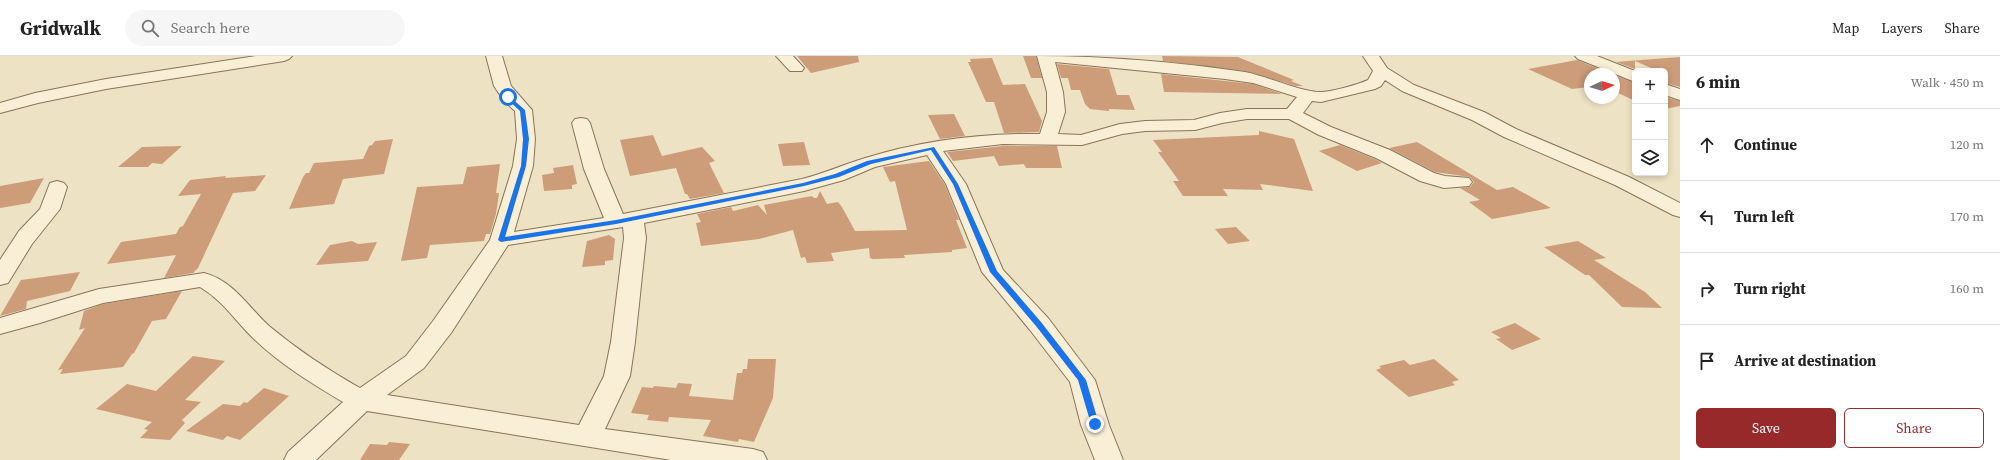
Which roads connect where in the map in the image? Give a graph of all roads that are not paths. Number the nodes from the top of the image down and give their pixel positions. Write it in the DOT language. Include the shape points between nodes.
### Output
graph roads {
  1 [pos="284,56"];
  2 [pos="494,56"];
  3 [pos="784,56"];
  4 [pos="1046,56"];
  5 [pos="1583,56"];
  6 [pos="1376,64"];
  7 [pos="796,68"];
  8 [pos="1632,76"];
  9 [pos="1668,90"];
  10 [pos="1306,95"];
  11 [pos="1680,95"];
  12 [pos="0,108"];
  13 [pos="1292,114"];
  14 [pos="581,123"];
  15 [pos="1047,139"];
  16 [pos="932,148"];
  17 [pos="1462,182"];
  18 [pos="57,187"];
  19 [pos="1680,211"];
  20 [pos="624,220"];
  21 [pos="501,240"];
  22 [pos="0,278"];
  23 [pos="0,326"];
  24 [pos="361,400"];
  25 [pos="587,437"];
  26 [pos="298,460"];
  27 [pos="753,460"];
  28 [pos="1109,460"];
  1 -- 12 [label="street" via="64,92"];
  2 -- 21 [label="street" via="500,83 508,97 523,110 526,139 524,166"];
  3 -- 7 [label="street"];
  4 -- 10 [label="street" via="1225,74 1256,79"];
  4 -- 15 [label="street" via="1055,92 1056,112"];
  5 -- 8 [label="street"];
  6 -- 10 [label="street" via="1375,82 1369,86 1321,97"];
  6 -- 19 [label="street" via="1408,88 1478,116 1510,134 1622,181"];
  9 -- 11 [label="street"];
  10 -- 13 [label="street" via="1302,104"];
  13 -- 15 [label="street" via="1247,114 1195,125 1120,129 1082,140"];
  13 -- 17 [label="street" via="1325,131 1384,154 1427,177 1444,182"];
  14 -- 20 [label="street" via="594,169"];
  15 -- 16 [label="street" via="1003,139"];
  16 -- 20 [label="street" via="869,163 837,176 804,185"];
  16 -- 28 [label="street" via="956,184 994,272 1039,324 1082,380"];
  18 -- 22 [label="street" via="55,201 49,211 27,237"];
  20 -- 21 [label="street"];
  20 -- 25 [label="street" via="635,238 623,342 617,376"];
  21 -- 24 [label="street" via="415,362"];
  23 -- 24 [label="street" via="99,296 204,280 222,290 260,331 306,368"];
  24 -- 25 [label="street"];
  24 -- 26 [label="street"];
  25 -- 27 [label="street"];
}
